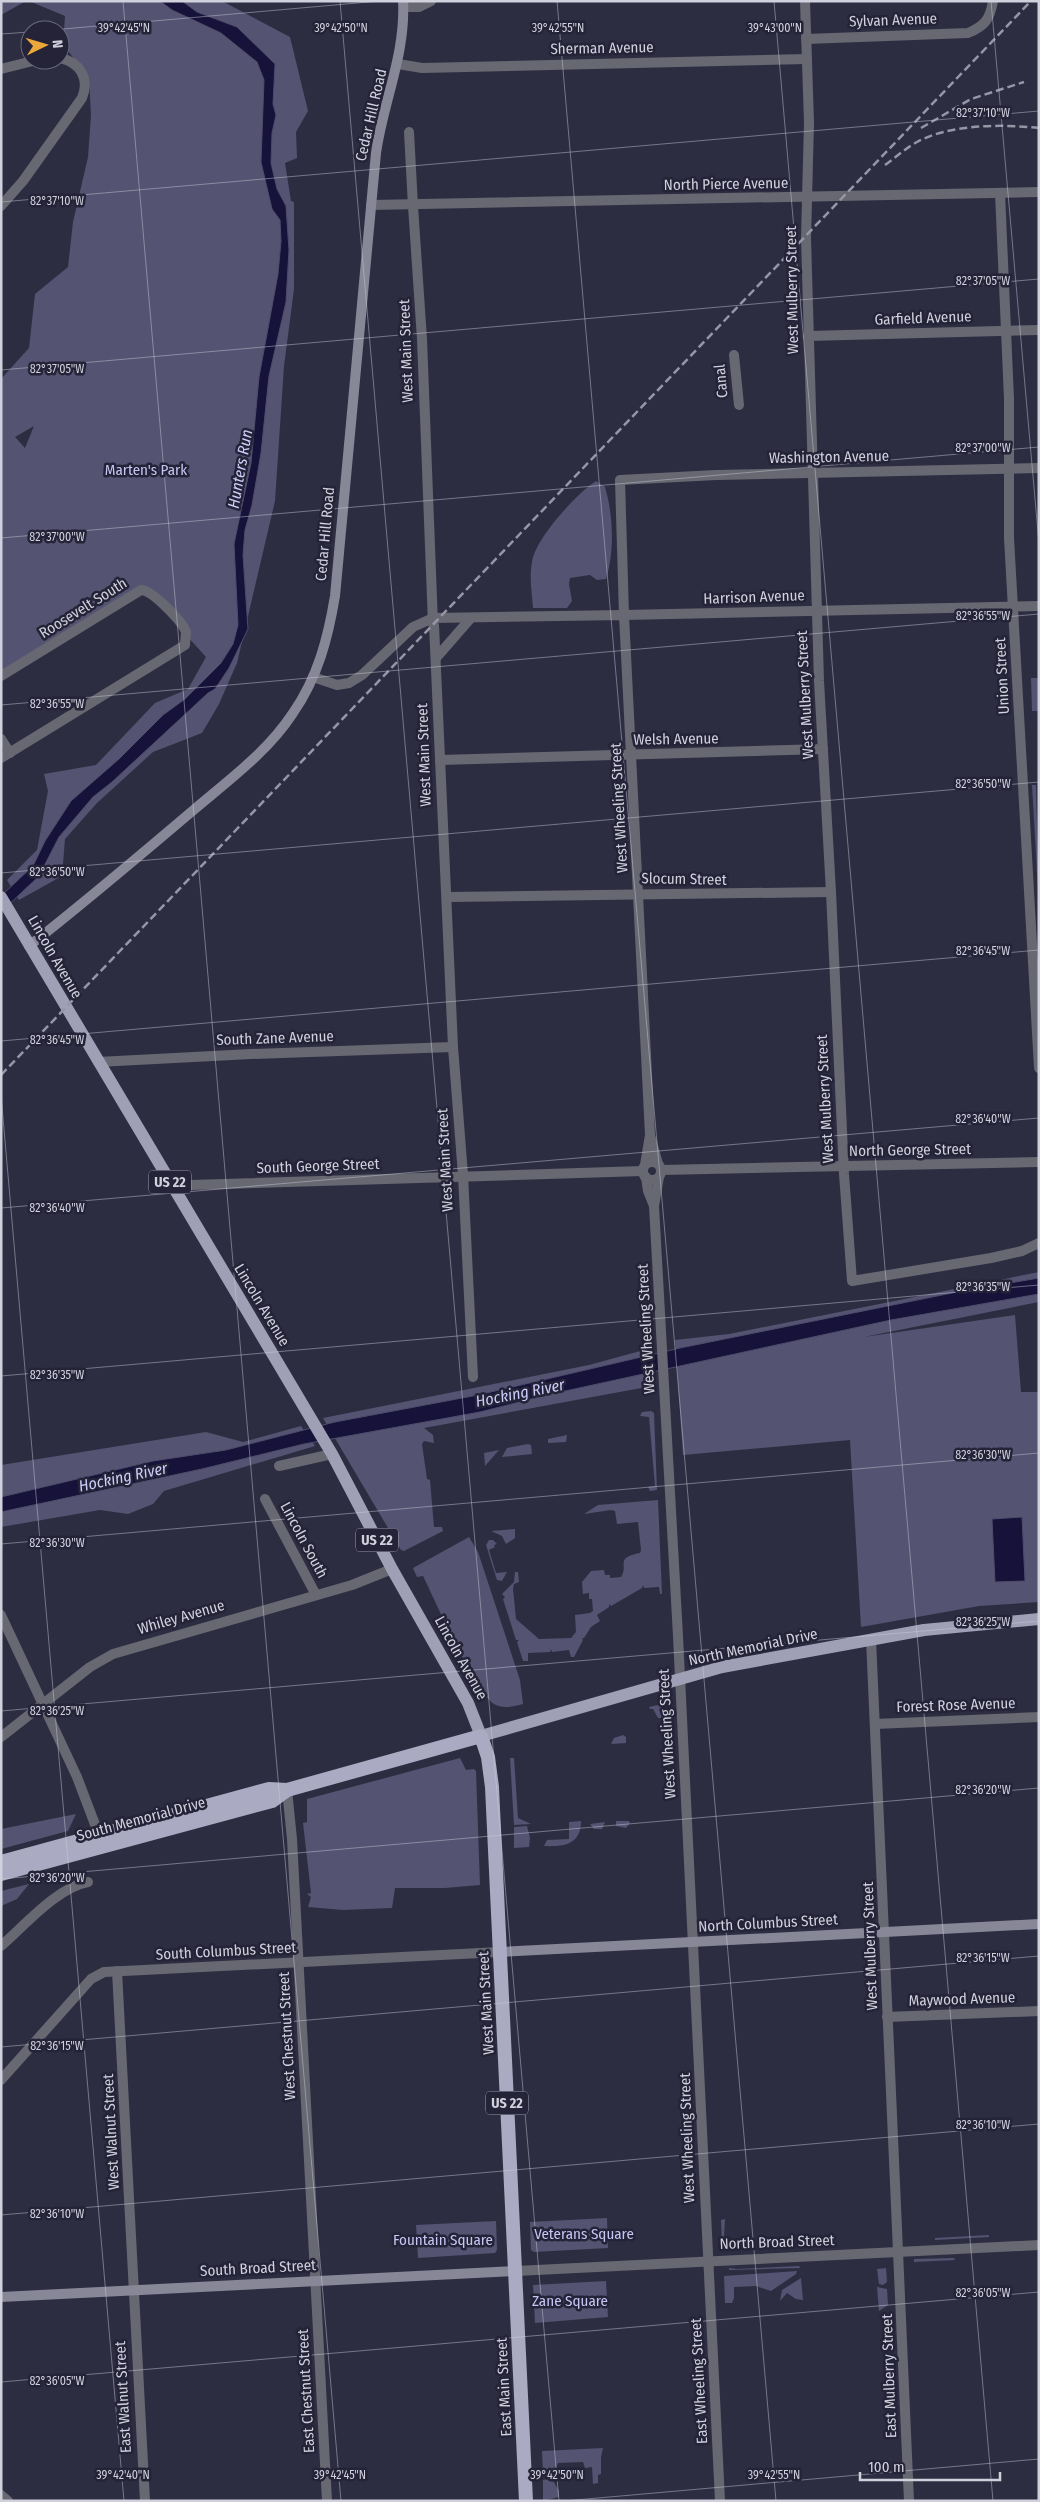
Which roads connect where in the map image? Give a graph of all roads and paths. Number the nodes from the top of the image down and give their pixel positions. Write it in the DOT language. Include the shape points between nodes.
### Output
graph roads {
  1 [pos="431,1"];
  2 [pos="805,1"];
  3 [pos="993,1"];
  4 [pos="404,4"];
  5 [pos="806,39"];
  6 [pos="807,59"];
  7 [pos="70,62"];
  8 [pos="20,64"];
  9 [pos="398,64"];
  10 [pos="1,69"];
  11 [pos="409,132"];
  12 [pos="1039,192"];
  13 [pos="1000,193"];
  14 [pos="805,197"];
  15 [pos="371,205"];
  16 [pos="1,206"];
  17 [pos="413,206"];
  18 [pos="1039,330"];
  19 [pos="1006,331"];
  20 [pos="808,336"];
  21 [pos="734,355"];
  22 [pos="738,405"];
  23 [pos="1008,468"];
  24 [pos="1039,468"];
  25 [pos="813,473"];
  26 [pos="620,480"];
  27 [pos="1014,606"];
  28 [pos="1039,606"];
  29 [pos="816,610"];
  30 [pos="624,615"];
  31 [pos="470,619"];
  32 [pos="433,622"];
  33 [pos="436,658"];
  34 [pos="1,676"];
  35 [pos="313,677"];
  36 [pos="1,739"];
  37 [pos="823,749"];
  38 [pos="631,754"];
  39 [pos="5,755"];
  40 [pos="440,760"];
  41 [pos="831,892"];
  42 [pos="638,893"];
  43 [pos="447,896"];
  44 [pos="1,897"];
  45 [pos="29,946"];
  46 [pos="453,1047"];
  47 [pos="98,1062"];
  48 [pos="1039,1068"];
  49 [pos="650,1135"];
  50 [pos="1039,1162"];
  51 [pos="844,1166"];
  52 [pos="659,1170"];
  53 [pos="645,1171"];
  54 [pos="463,1175"];
  55 [pos="174,1189"];
  56 [pos="654,1206"];
  57 [pos="1039,1243"];
  58 [pos="473,1377"];
  59 [pos="330,1451"];
  60 [pos="279,1466"];
  61 [pos="265,1499"];
  62 [pos="392,1569"];
  63 [pos="316,1595"];
  64 [pos="1,1615"];
  65 [pos="1039,1619"];
  66 [pos="871,1640"];
  67 [pos="680,1680"];
  68 [pos="43,1704"];
  69 [pos="1039,1717"];
  70 [pos="874,1724"];
  71 [pos="481,1736"];
  72 [pos="1,1737"];
  73 [pos="287,1790"];
  74 [pos="99,1835"];
  75 [pos="1,1862"];
  76 [pos="1,1874"];
  77 [pos="88,1882"];
  78 [pos="1039,1924"];
  79 [pos="885,1932"];
  80 [pos="692,1942"];
  81 [pos="1,1946"];
  82 [pos="500,1952"];
  83 [pos="299,1963"];
  84 [pos="117,1971"];
  85 [pos="1039,2011"];
  86 [pos="887,2017"];
  87 [pos="1,2080"];
  88 [pos="1039,2245"];
  89 [pos="899,2251"];
  90 [pos="707,2260"];
  91 [pos="516,2270"];
  92 [pos="316,2281"];
  93 [pos="134,2291"];
  94 [pos="1,2297"];
  95 [pos="1,2495"];
  96 [pos="8,2501"];
  97 [pos="144,2501"];
  98 [pos="327,2501"];
  99 [pos="526,2501"];
  100 [pos="720,2501"];
  101 [pos="909,2501"];
  1 -- 4 [label="street" via="418,7"];
  2 -- 5 [label="street, West Mulberry Street"];
  3 -- 5 [label="street, Sylvan Avenue" via="991,14 981,28 968,33"];
  4 -- 9 [label="main road, Cedar Hill Road"];
  5 -- 6 [label="street, West Mulberry Street"];
  6 -- 9 [label="street, Sherman Avenue" via="422,68"];
  6 -- 14 [label="street, West Mulberry Street" via="809,123"];
  7 -- 16 [label="street" via="83,75 86,86 82,98 23,181"];
  8 -- 10 [label="street"];
  9 -- 15 [label="main road, Cedar Hill Road" via="378,137"];
  11 -- 17 [label="street, West Main Street"];
  12 -- 13 [label="street, North Pierce Avenue"];
  13 -- 14 [label="street, North Pierce Avenue"];
  13 -- 19 [label="street, Union Street"];
  14 -- 17 [label="street, North Pierce Avenue"];
  14 -- 20 [label="street, West Mulberry Street"];
  15 -- 17 [label="street, North Pierce Avenue"];
  15 -- 35 [label="main road, Cedar Hill Road" via="335,596 328,637"];
  17 -- 32 [label="street, West Main Street" via="422,339"];
  18 -- 19 [label="street, Garfield Avenue"];
  19 -- 20 [label="street, Garfield Avenue"];
  19 -- 23 [label="street, Union Street"];
  20 -- 25 [label="street, West Mulberry Street"];
  21 -- 22 [label="street, Canal"];
  23 -- 24 [label="street, Washington Avenue"];
  23 -- 25 [label="street, Washington Avenue"];
  23 -- 27 [label="street, Union Street"];
  25 -- 26 [label="street, Washington Avenue"];
  25 -- 29 [label="street, West Mulberry Street"];
  26 -- 30 [label="street, West Wheeling Street"];
  27 -- 28 [label="street, Harrison Avenue"];
  27 -- 29 [label="street, Harrison Avenue"];
  27 -- 48 [label="street, Union Street"];
  29 -- 30 [label="street, Harrison Avenue"];
  29 -- 37 [label="street, West Mulberry Street"];
  30 -- 31 [label="street, Harrison Avenue"];
  30 -- 38 [label="street, West Wheeling Street"];
  31 -- 32 [label="street, Harrison Avenue"];
  31 -- 33 [label="street"];
  32 -- 33 [label="street, West Main Street"];
  32 -- 35 [label="street, Harrison Avenue" via="413,627 362,675 349,683 338,685"];
  33 -- 40 [label="street, West Main Street"];
  34 -- 39 [label="street, Roosevelt South" via="141,590 147,590 154,596 186,632 185,645"];
  35 -- 45 [label="main road, Cedar Hill Road" via="293,714 266,746"];
  36 -- 39 [label="street"];
  37 -- 38 [label="street, Welsh Avenue"];
  37 -- 41 [label="street, West Mulberry Street"];
  38 -- 40 [label="street, Welsh Avenue"];
  38 -- 42 [label="street, West Wheeling Street"];
  40 -- 43 [label="street, West Main Street"];
  41 -- 42 [label="street, Slocum Street"];
  41 -- 51 [label="street, West Mulberry Street"];
  42 -- 43 [label="street, Slocum Street"];
  42 -- 49 [label="street, West Wheeling Street"];
  43 -- 46 [label="street, West Main Street"];
  44 -- 45 [label="main road, Lincoln Avenue / US 22"];
  45 -- 47 [label="main road, Lincoln Avenue / US 22"];
  46 -- 47 [label="street, South Zane Avenue"];
  46 -- 54 [label="street, West Main Street"];
  47 -- 55 [label="main road, Lincoln Avenue / US 22"];
  49 -- 52 [label="street, West Wheeling Street"];
  49 -- 53 [label="street, West Wheeling Street"];
  50 -- 51 [label="street, North George Street"];
  51 -- 52 [label="street, North George Street"];
  51 -- 57 [label="street, West Mulberry Street" via="852,1281 1022,1251"];
  52 -- 53 [label="street" via="653,1162"];
  52 -- 53 [label="street" via="651,1180"];
  52 -- 56 [label="street, West Wheeling Street"];
  53 -- 54 [label="street"];
  53 -- 56 [label="street, West Wheeling Street"];
  54 -- 55 [label="street, South George Street" via="192,1185"];
  54 -- 58 [label="street, West Main Street"];
  55 -- 59 [label="main road, Lincoln Avenue / US 22"];
  56 -- 67 [label="street, West Wheeling Street"];
  59 -- 60 [label="street"];
  59 -- 62 [label="main road, Lincoln Avenue / US 22"];
  61 -- 63 [label="street, Lincoln South"];
  62 -- 63 [label="street, Whiley Avenue"];
  62 -- 71 [label="main road, Lincoln Avenue / US 22" via="455,1678"];
  63 -- 68 [label="street, Whiley Avenue" via="126,1649 101,1660"];
  64 -- 68 [label="street"];
  65 -- 66 [label="main road, North Memorial Drive" via="966,1624"];
  66 -- 67 [label="main road, North Memorial Drive" via="722,1667"];
  66 -- 70 [label="street, West Mulberry Street"];
  67 -- 71 [label="main road, North Memorial Drive"];
  67 -- 80 [label="street, West Wheeling Street"];
  68 -- 72 [label="street, Whiley Avenue"];
  68 -- 74 [label="street" via="77,1777"];
  69 -- 70 [label="street, Forest Rose Avenue"];
  70 -- 79 [label="street, West Mulberry Street"];
  71 -- 73 [label="highway, South Memorial Drive"];
  71 -- 82 [label="highway, West Main Street / US 22" via="492,1787"];
  73 -- 74 [label="highway, South Memorial Drive" via="269,1789"];
  73 -- 76 [label="highway, South Memorial Drive" via="272,1801"];
  73 -- 83 [label="street, West Chestnut Street"];
  74 -- 75 [label="highway, South Memorial Drive"];
  77 -- 81 [label="street" via="62,1892"];
  78 -- 79 [label="main road, North Columbus Street"];
  79 -- 80 [label="main road, North Columbus Street"];
  79 -- 86 [label="street, West Mulberry Street"];
  80 -- 82 [label="main road, North Columbus Street"];
  80 -- 90 [label="street, West Wheeling Street"];
  82 -- 83 [label="street, South Columbus Street"];
  82 -- 91 [label="highway, West Main Street / US 22"];
  83 -- 84 [label="street, South Columbus Street"];
  83 -- 92 [label="street, West Chestnut Street"];
  84 -- 87 [label="street, South Columbus Street" via="104,1972 91,1979"];
  84 -- 93 [label="street, West Walnut Street"];
  85 -- 86 [label="street, Maywood Avenue"];
  86 -- 89 [label="street, West Mulberry Street"];
  88 -- 89 [label="street, North Broad Street"];
  89 -- 90 [label="street, North Broad Street"];
  89 -- 101 [label="street, East Mulberry Street"];
  90 -- 91 [label="street, North Broad Street"];
  90 -- 100 [label="street, East Wheeling Street"];
  91 -- 92 [label="main road, South Broad Street"];
  91 -- 99 [label="highway, East Main Street / US 22"];
  92 -- 93 [label="main road, South Broad Street"];
  92 -- 98 [label="street, East Chestnut Street"];
  93 -- 94 [label="main road, South Broad Street"];
  93 -- 97 [label="street, East Walnut Street"];
  95 -- 96 [label="street"];
}
